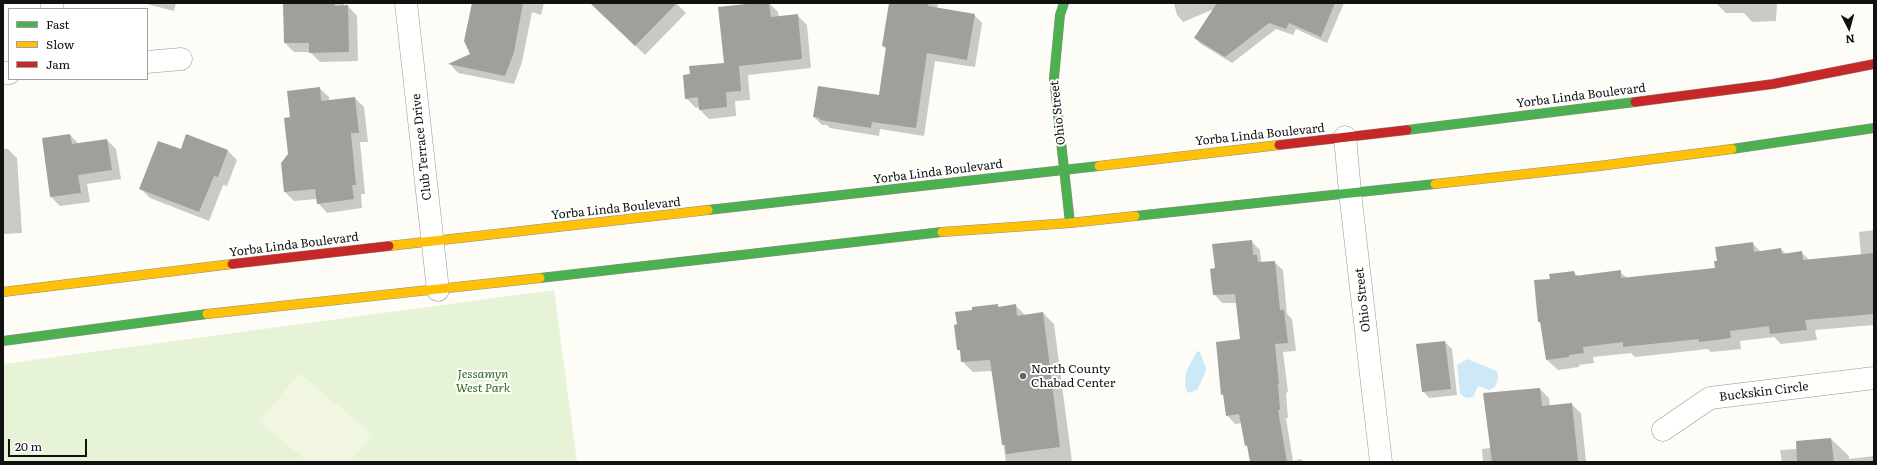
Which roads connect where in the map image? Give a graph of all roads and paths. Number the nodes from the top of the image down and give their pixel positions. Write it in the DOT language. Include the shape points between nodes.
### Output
graph roads {
  1 [pos="406,3"];
  2 [pos="1064,3"];
  3 [pos="182,60"];
  4 [pos="148,62"];
  5 [pos="1874,64"];
  6 [pos="1874,128"];
  7 [pos="1345,137"];
  8 [pos="1064,169"];
  9 [pos="1350,192"];
  10 [pos="1070,223"];
  11 [pos="432,241"];
  12 [pos="438,290"];
  13 [pos="3,292"];
  14 [pos="3,341"];
  15 [pos="1874,378"];
  16 [pos="1663,430"];
  17 [pos="1381,462"];
  1 -- 11 [label="street, Club Terrace Drive"];
  2 -- 8 [label="main road, Ohio Street" via="1060,14 1054,78"];
  3 -- 4 [label="street"];
  5 -- 7 [label="main road, Yorba Linda Boulevard" via="1765,85"];
  6 -- 9 [label="main road" via="1599,166"];
  7 -- 8 [label="main road, Yorba Linda Boulevard"];
  7 -- 9 [label="street, Ohio Street"];
  8 -- 10 [label="main road, Ohio Street"];
  8 -- 11 [label="main road, Yorba Linda Boulevard"];
  9 -- 10 [label="main road"];
  9 -- 17 [label="street, Ohio Street"];
  10 -- 12 [label="main road" via="924,234"];
  11 -- 12 [label="street, Club Terrace Drive"];
  11 -- 13 [label="main road, Yorba Linda Boulevard"];
  12 -- 14 [label="main road" via="239,310"];
  15 -- 16 [label="street, Buckskin Circle" via="1710,398"];
}
